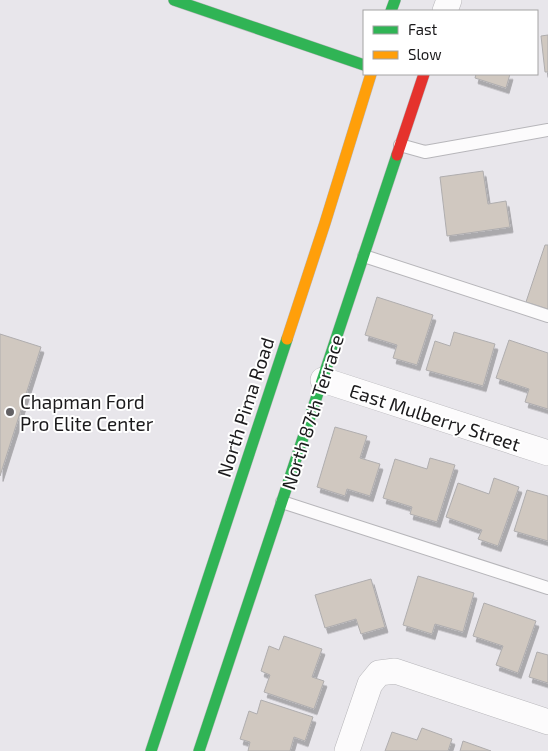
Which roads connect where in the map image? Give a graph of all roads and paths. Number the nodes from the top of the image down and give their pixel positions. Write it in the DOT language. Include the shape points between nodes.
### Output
graph roads {
  1 [pos="174,0"];
  2 [pos="363,65"];
  3 [pos="371,75"];
  4 [pos="424,75"];
  5 [pos="548,130"];
  6 [pos="400,145"];
  7 [pos="364,256"];
  8 [pos="548,316"];
  9 [pos="323,380"];
  10 [pos="548,453"];
  11 [pos="282,502"];
  12 [pos="548,588"];
  13 [pos="548,722"];
  14 [pos="152,751"];
  15 [pos="199,751"];
  16 [pos="347,751"];
  1 -- 2 [label="street"];
  3 -- 14 [label="street, North Pima Road"];
  4 -- 6 [label="street, North 87th Terrace"];
  5 -- 6 [label="lane" via="425,152"];
  6 -- 7 [label="street, North 87th Terrace"];
  7 -- 8 [label="lane"];
  7 -- 9 [label="street, North 87th Terrace"];
  9 -- 10 [label="street, East Mulberry Street"];
  9 -- 11 [label="street, North 87th Terrace"];
  11 -- 12 [label="lane"];
  11 -- 15 [label="street, North 87th Terrace"];
  13 -- 16 [label="street" via="395,671 379,673 370,684"];
}
